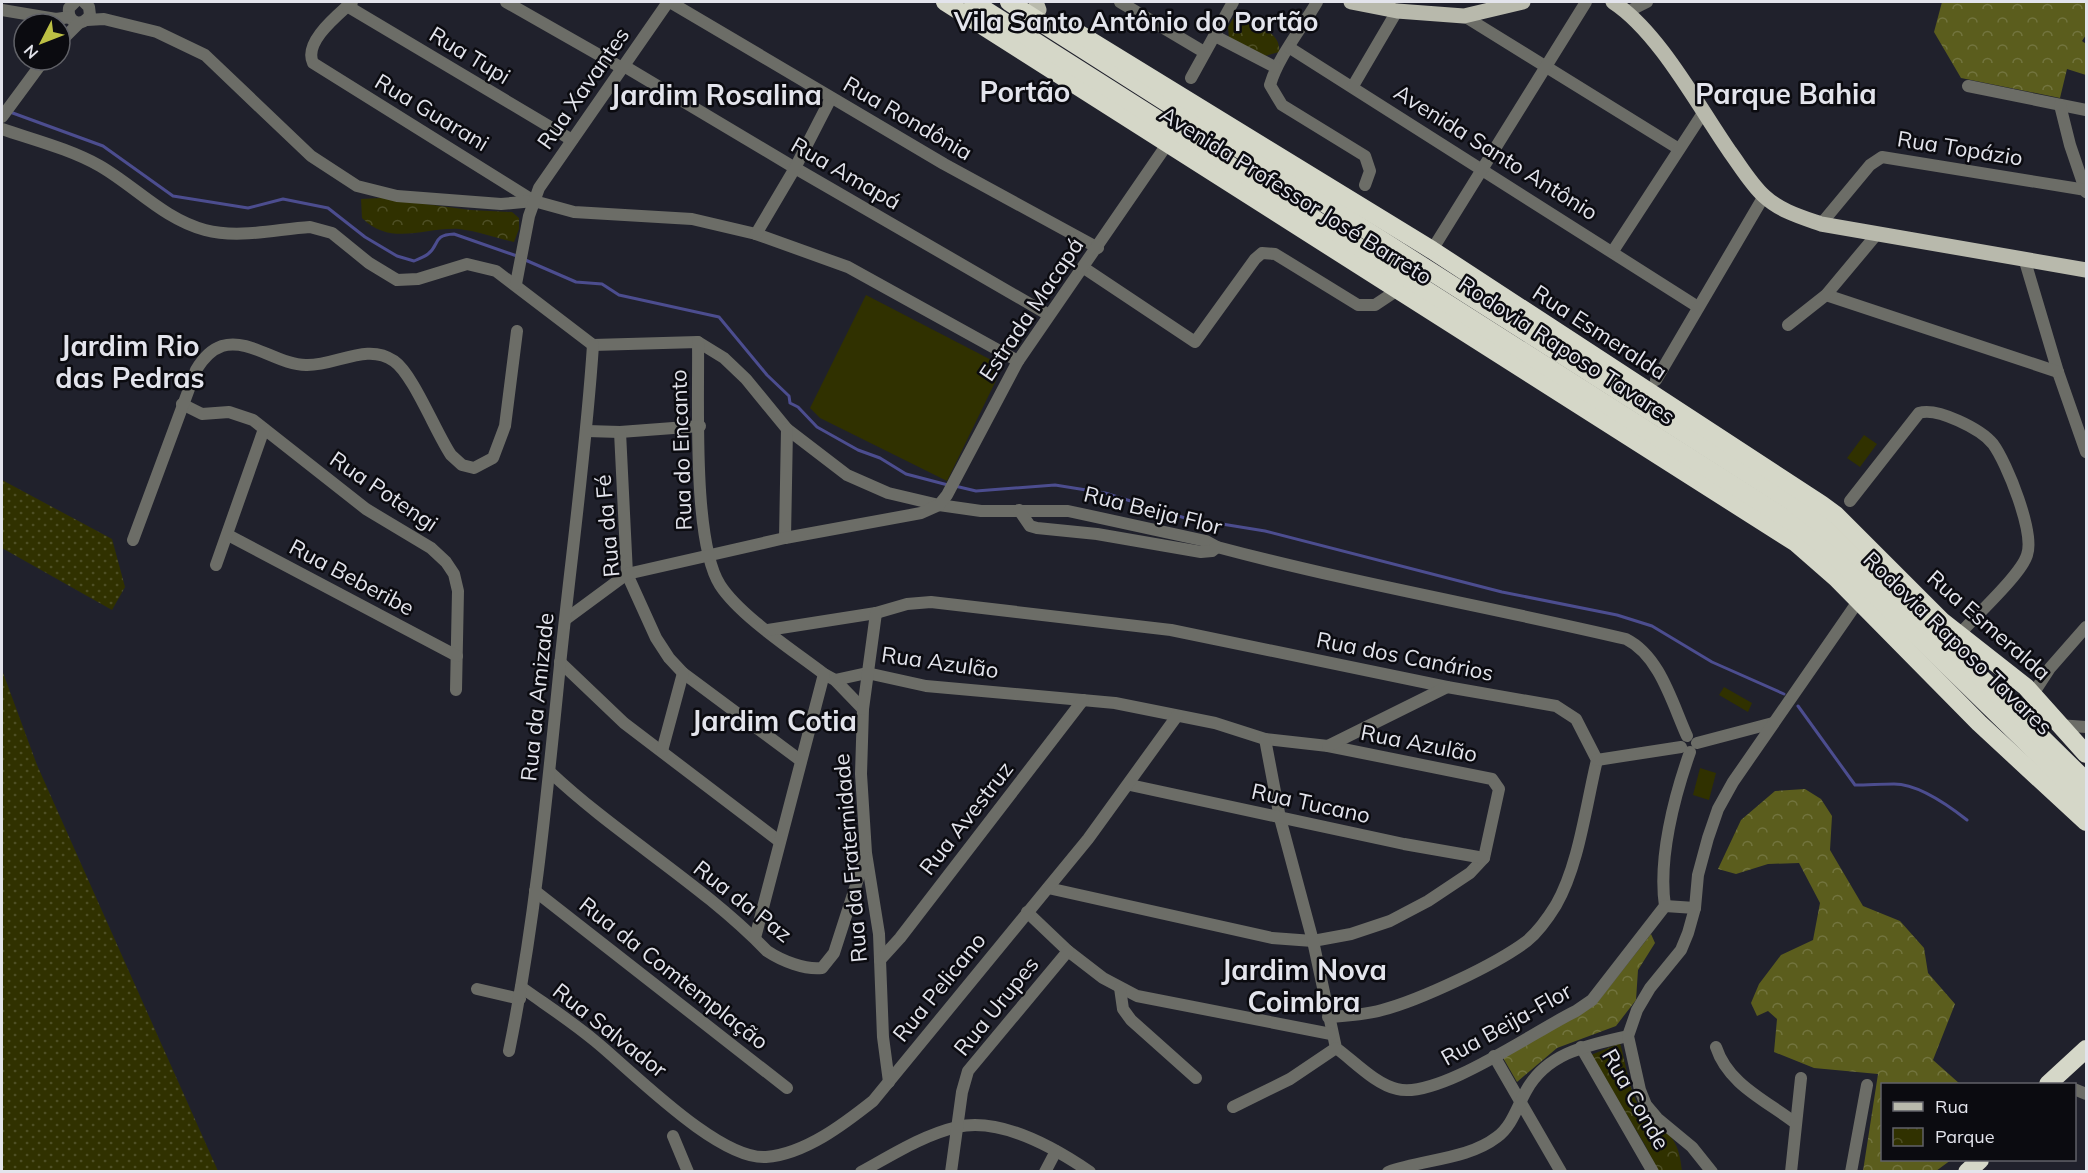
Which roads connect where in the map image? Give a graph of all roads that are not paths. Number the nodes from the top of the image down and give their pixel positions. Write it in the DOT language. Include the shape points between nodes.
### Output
graph roads {
  1 [pos="506,2"];
  2 [pos="669,2"];
  3 [pos="945,2"];
  4 [pos="973,2"];
  5 [pos="1009,2"];
  6 [pos="1120,2"];
  7 [pos="1233,2"];
  8 [pos="1317,2"];
  9 [pos="1351,2"];
  10 [pos="1524,2"];
  11 [pos="1586,2"];
  12 [pos="1613,2"];
  13 [pos="1647,2"];
  14 [pos="349,4"];
  15 [pos="1034,4"];
  16 [pos="2,10"];
  17 [pos="1397,10"];
  18 [pos="80,11"];
  19 [pos="1627,12"];
  20 [pos="1464,16"];
  21 [pos="1215,36"];
  22 [pos="1290,48"];
  23 [pos="1204,52"];
  24 [pos="623,67"];
  25 [pos="1275,67"];
  26 [pos="1546,67"];
  27 [pos="35,72"];
  28 [pos="1191,78"];
  29 [pos="1353,86"];
  30 [pos="1968,86"];
  31 [pos="831,98"];
  32 [pos="2060,105"];
  33 [pos="2086,111"];
  34 [pos="1703,113"];
  35 [pos="2,117"];
  36 [pos="2,129"];
  37 [pos="572,140"];
  38 [pos="1168,143"];
  39 [pos="1679,149"];
  40 [pos="795,168"];
  41 [pos="1481,171"];
  42 [pos="1365,185"];
  43 [pos="2086,190"];
  44 [pos="1338,191"];
  45 [pos="1764,196"];
  46 [pos="534,201"];
  47 [pos="1821,224"];
  48 [pos="756,234"];
  49 [pos="1877,234"];
  50 [pos="1098,248"];
  51 [pos="1432,250"];
  52 [pos="1613,250"];
  53 [pos="2024,258"];
  54 [pos="1084,268"];
  55 [pos="2086,270"];
  56 [pos="516,284"];
  57 [pos="1399,289"];
  58 [pos="1465,293"];
  59 [pos="1826,295"];
  60 [pos="1698,307"];
  61 [pos="1049,315"];
  62 [pos="1788,325"];
  63 [pos="517,331"];
  64 [pos="699,342"];
  65 [pos="593,345"];
  66 [pos="1018,361"];
  67 [pos="2058,372"];
  68 [pos="1656,380"];
  69 [pos="182,404"];
  70 [pos="700,426"];
  71 [pos="264,429"];
  72 [pos="787,429"];
  73 [pos="587,431"];
  74 [pos="620,432"];
  75 [pos="2086,452"];
  76 [pos="943,500"];
  77 [pos="1850,501"];
  78 [pos="1019,510"];
  79 [pos="228,535"];
  80 [pos="785,538"];
  81 [pos="133,540"];
  82 [pos="1218,547"];
  83 [pos="707,556"];
  84 [pos="216,565"];
  85 [pos="627,574"];
  86 [pos="1859,600"];
  87 [pos="876,613"];
  88 [pos="566,619"];
  89 [pos="2086,627"];
  90 [pos="768,630"];
  91 [pos="1959,635"];
  92 [pos="457,656"];
  93 [pos="561,662"];
  94 [pos="683,673"];
  95 [pos="867,673"];
  96 [pos="830,677"];
  97 [pos="1447,687"];
  98 [pos="2027,688"];
  99 [pos="456,690"];
  100 [pos="1083,700"];
  101 [pos="863,709"];
  102 [pos="1177,716"];
  103 [pos="1773,723"];
  104 [pos="2058,725"];
  105 [pos="2086,726"];
  106 [pos="1265,739"];
  107 [pos="1689,745"];
  108 [pos="1328,746"];
  109 [pos="662,751"];
  110 [pos="2086,754"];
  111 [pos="800,760"];
  112 [pos="1597,760"];
  113 [pos="550,772"];
  114 [pos="2086,781"];
  115 [pos="1130,785"];
  116 [pos="2086,802"];
  117 [pos="1280,818"];
  118 [pos="2086,822"];
  119 [pos="778,841"];
  120 [pos="866,853"];
  121 [pos="1484,858"];
  122 [pos="1048,888"];
  123 [pos="535,891"];
  124 [pos="1665,906"];
  125 [pos="1695,908"];
  126 [pos="1027,912"];
  127 [pos="879,934"];
  128 [pos="755,938"];
  129 [pos="900,938"];
  130 [pos="1313,941"];
  131 [pos="1068,951"];
  132 [pos="880,960"];
  133 [pos="1120,988"];
  134 [pos="477,989"];
  135 [pos="520,993"];
  136 [pos="1328,1017"];
  137 [pos="1331,1034"];
  138 [pos="1628,1036"];
  139 [pos="1581,1047"];
  140 [pos="1716,1047"];
  141 [pos="1336,1048"];
  142 [pos="2086,1049"];
  143 [pos="509,1051"];
  144 [pos="1494,1056"];
  145 [pos="2086,1063"];
  146 [pos="1196,1077"];
  147 [pos="1801,1078"];
  148 [pos="889,1082"];
  149 [pos="2059,1083"];
  150 [pos="1867,1086"];
  151 [pos="787,1088"];
  152 [pos="1522,1102"];
  153 [pos="672,1107"];
  154 [pos="1233,1107"];
  155 [pos="1794,1122"];
  156 [pos="957,1127"];
  157 [pos="673,1136"];
  158 [pos="1056,1151"];
  159 [pos="1965,1161"];
  160 [pos="1979,1161"];
  161 [pos="688,1172"];
  162 [pos="861,1172"];
  163 [pos="951,1172"];
  164 [pos="1046,1172"];
  165 [pos="1089,1172"];
  166 [pos="1388,1172"];
  167 [pos="1561,1172"];
  168 [pos="1653,1172"];
  169 [pos="1712,1172"];
  170 [pos="1791,1172"];
  171 [pos="1851,1172"];
  172 [pos="1953,1172"];
  173 [pos="1967,1172"];
  1 -- 24 [label="street, Rua Amapá"];
  2 -- 24 [label="street, Rua Xavantes"];
  2 -- 31 [label="street, Rua Rondônia"];
  3 -- 38 [label="highway, Avenida Professor José Barreto"];
  4 -- 116 [label="highway, Rodovia Raposo Tavares" via="1788,519 1830,551"];
  5 -- 58 [label="highway, Rodovia Raposo Tavares"];
  6 -- 23 [label="street"];
  7 -- 21 [label="street"];
  8 -- 22 [label="street"];
  9 -- 17 [label="main road"];
  10 -- 20 [label="main road"];
  11 -- 26 [label="street"];
  12 -- 19 [label="main road"];
  13 -- 19 [label="street"];
  14 -- 37 [label="street, Rua Tupi"];
  14 -- 46 [label="street, Rua Guarani" via="312,46 311,58 318,68"];
  15 -- 44 [label="highway, Rua Esmeralda"];
  16 -- 18 [label="street" via="38,15"];
  17 -- 20 [label="main road"];
  17 -- 29 [label="street"];
  18 -- 46 [label="street" via="157,32 205,55 311,156 357,186 397,196 501,204"];
  19 -- 34 [label="main road" via="1669,62"];
  20 -- 26 [label="street"];
  21 -- 23 [label="street"];
  21 -- 25 [label="street"];
  22 -- 25 [label="street"];
  22 -- 29 [label="street, Avenida Santo Antônio"];
  23 -- 28 [label="street"];
  24 -- 37 [label="street, Rua Xavantes"];
  24 -- 40 [label="street, Rua Amapá"];
  25 -- 42 [label="street" via="1270,85 1274,96 1282,105 1365,156 1370,171"];
  26 -- 39 [label="street"];
  26 -- 41 [label="street"];
  27 -- 35 [label="street"];
  29 -- 41 [label="street, Avenida Santo Antônio"];
  30 -- 32 [label="street"];
  31 -- 40 [label="street"];
  31 -- 50 [label="street, Rua Rondônia"];
  32 -- 33 [label="street"];
  32 -- 43 [label="street"];
  34 -- 39 [label="street"];
  34 -- 45 [label="main road"];
  36 -- 56 [label="street" via="79,156 169,215 205,230 234,234 310,227 332,233 397,280 418,279 467,264 496,272"];
  37 -- 46 [label="street, Rua Xavantes"];
  38 -- 50 [label="street, Estrada Macapá"];
  38 -- 57 [label="highway, Avenida Professor José Barreto"];
  39 -- 52 [label="street"];
  40 -- 48 [label="street"];
  40 -- 61 [label="street, Rua Amapá"];
  41 -- 51 [label="street"];
  41 -- 52 [label="street, Avenida Santo Antônio"];
  43 -- 47 [label="street, Rua Topázio" via="1881,157"];
  44 -- 51 [label="highway, Rua Esmeralda"];
  44 -- 58 [label="highway"];
  45 -- 47 [label="main road" via="1780,208"];
  45 -- 60 [label="street"];
  46 -- 48 [label="street" via="574,213 692,219"];
  46 -- 56 [label="street, Rua Xavantes"];
  47 -- 49 [label="main road"];
  48 -- 66 [label="street" via="848,267"];
  49 -- 53 [label="main road"];
  49 -- 59 [label="street"];
  50 -- 54 [label="street, Estrada Macapá"];
  51 -- 91 [label="highway, Rua Esmeralda" via="1821,504"];
  52 -- 60 [label="street, Avenida Santo Antônio"];
  53 -- 55 [label="main road"];
  53 -- 67 [label="street"];
  54 -- 57 [label="street" via="1195,342 1255,259 1268,252 1346,300 1366,306 1383,301"];
  54 -- 61 [label="street, Estrada Macapá"];
  56 -- 65 [label="street"];
  57 -- 86 [label="highway, Avenida Professor José Barreto" via="1776,529"];
  58 -- 114 [label="highway, Rodovia Raposo Tavares" via="1766,484 1821,524"];
  59 -- 62 [label="street"];
  59 -- 67 [label="street"];
  60 -- 68 [label="street"];
  61 -- 66 [label="street, Estrada Macapá"];
  63 -- 69 [label="street" via="505,426 493,458 474,468 462,465 451,455 407,376 385,356 367,353 305,365 239,345 223,346 203,359"];
  64 -- 65 [label="street"];
  64 -- 70 [label="street, Rua do Encanto"];
  64 -- 72 [label="street" via="712,348 746,379"];
  65 -- 73 [label="street, Rua da Amizade"];
  66 -- 76 [label="street, Estrada Macapá"];
  67 -- 75 [label="street"];
  69 -- 71 [label="street, Rua Potengi" via="201,414 240,414"];
  69 -- 81 [label="street"];
  70 -- 74 [label="street"];
  70 -- 83 [label="street, Rua do Encanto"];
  71 -- 79 [label="street"];
  71 -- 92 [label="street, Rua Potengi" via="366,509 431,548 446,562 458,591"];
  72 -- 76 [label="street" via="847,475 865,484 888,493"];
  72 -- 80 [label="street"];
  73 -- 74 [label="street"];
  73 -- 88 [label="street, Rua da Amizade"];
  74 -- 85 [label="street, Rua da Fé"];
  76 -- 78 [label="street, Rua Beija Flor" via="981,511"];
  76 -- 80 [label="street, Rua Beija Flor" via="921,513"];
  77 -- 91 [label="street" via="1914,418 1925,411 1975,429 1992,443 2001,457 2030,542 2027,557"];
  78 -- 82 [label="street, Rua Beija Flor" via="1050,509 1095,515"];
  78 -- 82 [label="street" via="1030,526 1044,530 1097,534 1195,551 1207,552"];
  79 -- 84 [label="street"];
  79 -- 92 [label="street, Rua Beberibe"];
  80 -- 83 [label="street, Rua Beija Flor"];
  82 -- 107 [label="street, Rua Beija Flor" via="1314,572 1626,639 1643,651 1659,673"];
  83 -- 85 [label="street, Rua Beija Flor"];
  83 -- 90 [label="street" via="721,587"];
  85 -- 88 [label="street, Rua Beija Flor"];
  85 -- 94 [label="street, Rua da Fé" via="656,638"];
  86 -- 103 [label="street"];
  86 -- 116 [label="highway" via="1894,625 2051,774"];
  86 -- 118 [label="highway, Avenida Professor José Barreto" via="1972,716"];
  87 -- 90 [label="street, Rua dos Canários"];
  87 -- 95 [label="street, Rua da Fraternidade"];
  87 -- 97 [label="street, Rua dos Canários" via="931,602 1093,619 1207,636"];
  88 -- 93 [label="street, Rua da Amizade"];
  89 -- 98 [label="street"];
  90 -- 96 [label="street"];
  91 -- 98 [label="highway, Rua Esmeralda"];
  92 -- 99 [label="street, Rua Potengi"];
  93 -- 109 [label="street" via="624,723"];
  93 -- 113 [label="street, Rua da Amizade"];
  94 -- 109 [label="street"];
  94 -- 111 [label="street, Rua da Fé"];
  95 -- 96 [label="street, Rua Azulão"];
  95 -- 100 [label="street, Rua Azulão" via="926,686"];
  95 -- 101 [label="street, Rua da Fraternidade"];
  96 -- 101 [label="street"];
  96 -- 111 [label="street"];
  97 -- 108 [label="street"];
  97 -- 112 [label="street, Rua dos Canários" via="1556,706 1576,719"];
  98 -- 104 [label="highway, Rua Esmeralda"];
  100 -- 102 [label="street, Rua Azulão"];
  100 -- 129 [label="street, Rua Avestruz"];
  101 -- 120 [label="street, Rua da Fraternidade" via="861,774"];
  102 -- 106 [label="street, Rua Azulão"];
  102 -- 115 [label="street, Rua Pelicano"];
  103 -- 107 [label="street"];
  103 -- 125 [label="street" via="1718,809 1698,875"];
  104 -- 105 [label="street"];
  104 -- 110 [label="highway, Rua Esmeralda"];
  106 -- 108 [label="street, Rua Azulão"];
  106 -- 117 [label="street"];
  107 -- 112 [label="street"];
  107 -- 124 [label="street" via="1663,867"];
  108 -- 121 [label="street, Rua Azulão" via="1492,779 1499,789"];
  109 -- 119 [label="street"];
  111 -- 119 [label="street"];
  112 -- 136 [label="street" via="1568,877 1540,929 1468,974 1412,999 1362,1015"];
  113 -- 123 [label="street, Rua da Amizade"];
  113 -- 128 [label="street, Rua da Paz"];
  115 -- 117 [label="street, Rua Tucano"];
  115 -- 122 [label="street, Rua Pelicano"];
  117 -- 121 [label="street, Rua Tucano"];
  117 -- 130 [label="street"];
  119 -- 128 [label="street"];
  120 -- 127 [label="street, Rua da Fraternidade"];
  120 -- 128 [label="street, Rua da Paz" via="834,952 822,968 777,957"];
  121 -- 130 [label="street" via="1470,873 1436,896 1390,921"];
  122 -- 126 [label="street, Rua Pelicano"];
  122 -- 130 [label="street" via="1272,938"];
  123 -- 135 [label="street, Rua da Amizade"];
  123 -- 151 [label="street, Rua da Comtemplação"];
  124 -- 125 [label="street"];
  124 -- 144 [label="street, Rua Beija-Flor" via="1592,1000"];
  125 -- 138 [label="street" via="1681,950 1646,995"];
  126 -- 131 [label="street"];
  126 -- 148 [label="street, Rua Pelicano"];
  127 -- 129 [label="street" via="884,939"];
  127 -- 132 [label="street, Rua da Fraternidade"];
  129 -- 132 [label="street, Rua Avestruz"];
  130 -- 136 [label="street"];
  131 -- 133 [label="street"];
  131 -- 156 [label="street, Rua Urupes" via="968,1071"];
  132 -- 148 [label="street, Rua da Fraternidade"];
  133 -- 137 [label="street" via="1159,1002"];
  133 -- 146 [label="street" via="1124,1009 1131,1020"];
  134 -- 135 [label="street"];
  135 -- 143 [label="street, Rua da Amizade"];
  135 -- 153 [label="street, Rua Salvador" via="584,1032"];
  136 -- 137 [label="street"];
  137 -- 141 [label="street"];
  138 -- 139 [label="street"];
  138 -- 169 [label="street" via="1646,1105 1692,1147"];
  139 -- 152 [label="street" via="1548,1064"];
  139 -- 168 [label="street, Rua Conde"];
  140 -- 155 [label="street" via="1720,1061 1737,1081"];
  141 -- 144 [label="street, Rua Beija-Flor" via="1381,1082 1407,1091 1445,1082"];
  141 -- 154 [label="street" via="1290,1078"];
  142 -- 149 [label="highway"];
  144 -- 152 [label="street"];
  145 -- 149 [label="highway"];
  147 -- 155 [label="street"];
  148 -- 153 [label="street, Rua Pelicano" via="873,1101 834,1130 788,1151 763,1157 732,1148"];
  150 -- 171 [label="street"];
  152 -- 166 [label="street" via="1500,1135 1484,1146"];
  152 -- 167 [label="street"];
  155 -- 170 [label="street"];
  156 -- 158 [label="street" via="1002,1130"];
  156 -- 162 [label="street" via="927,1137"];
  156 -- 163 [label="street, Rua Urupes"];
  157 -- 161 [label="street"];
  158 -- 164 [label="street"];
  158 -- 165 [label="street"];
  159 -- 172 [label="highway"];
  160 -- 173 [label="highway"];
}
